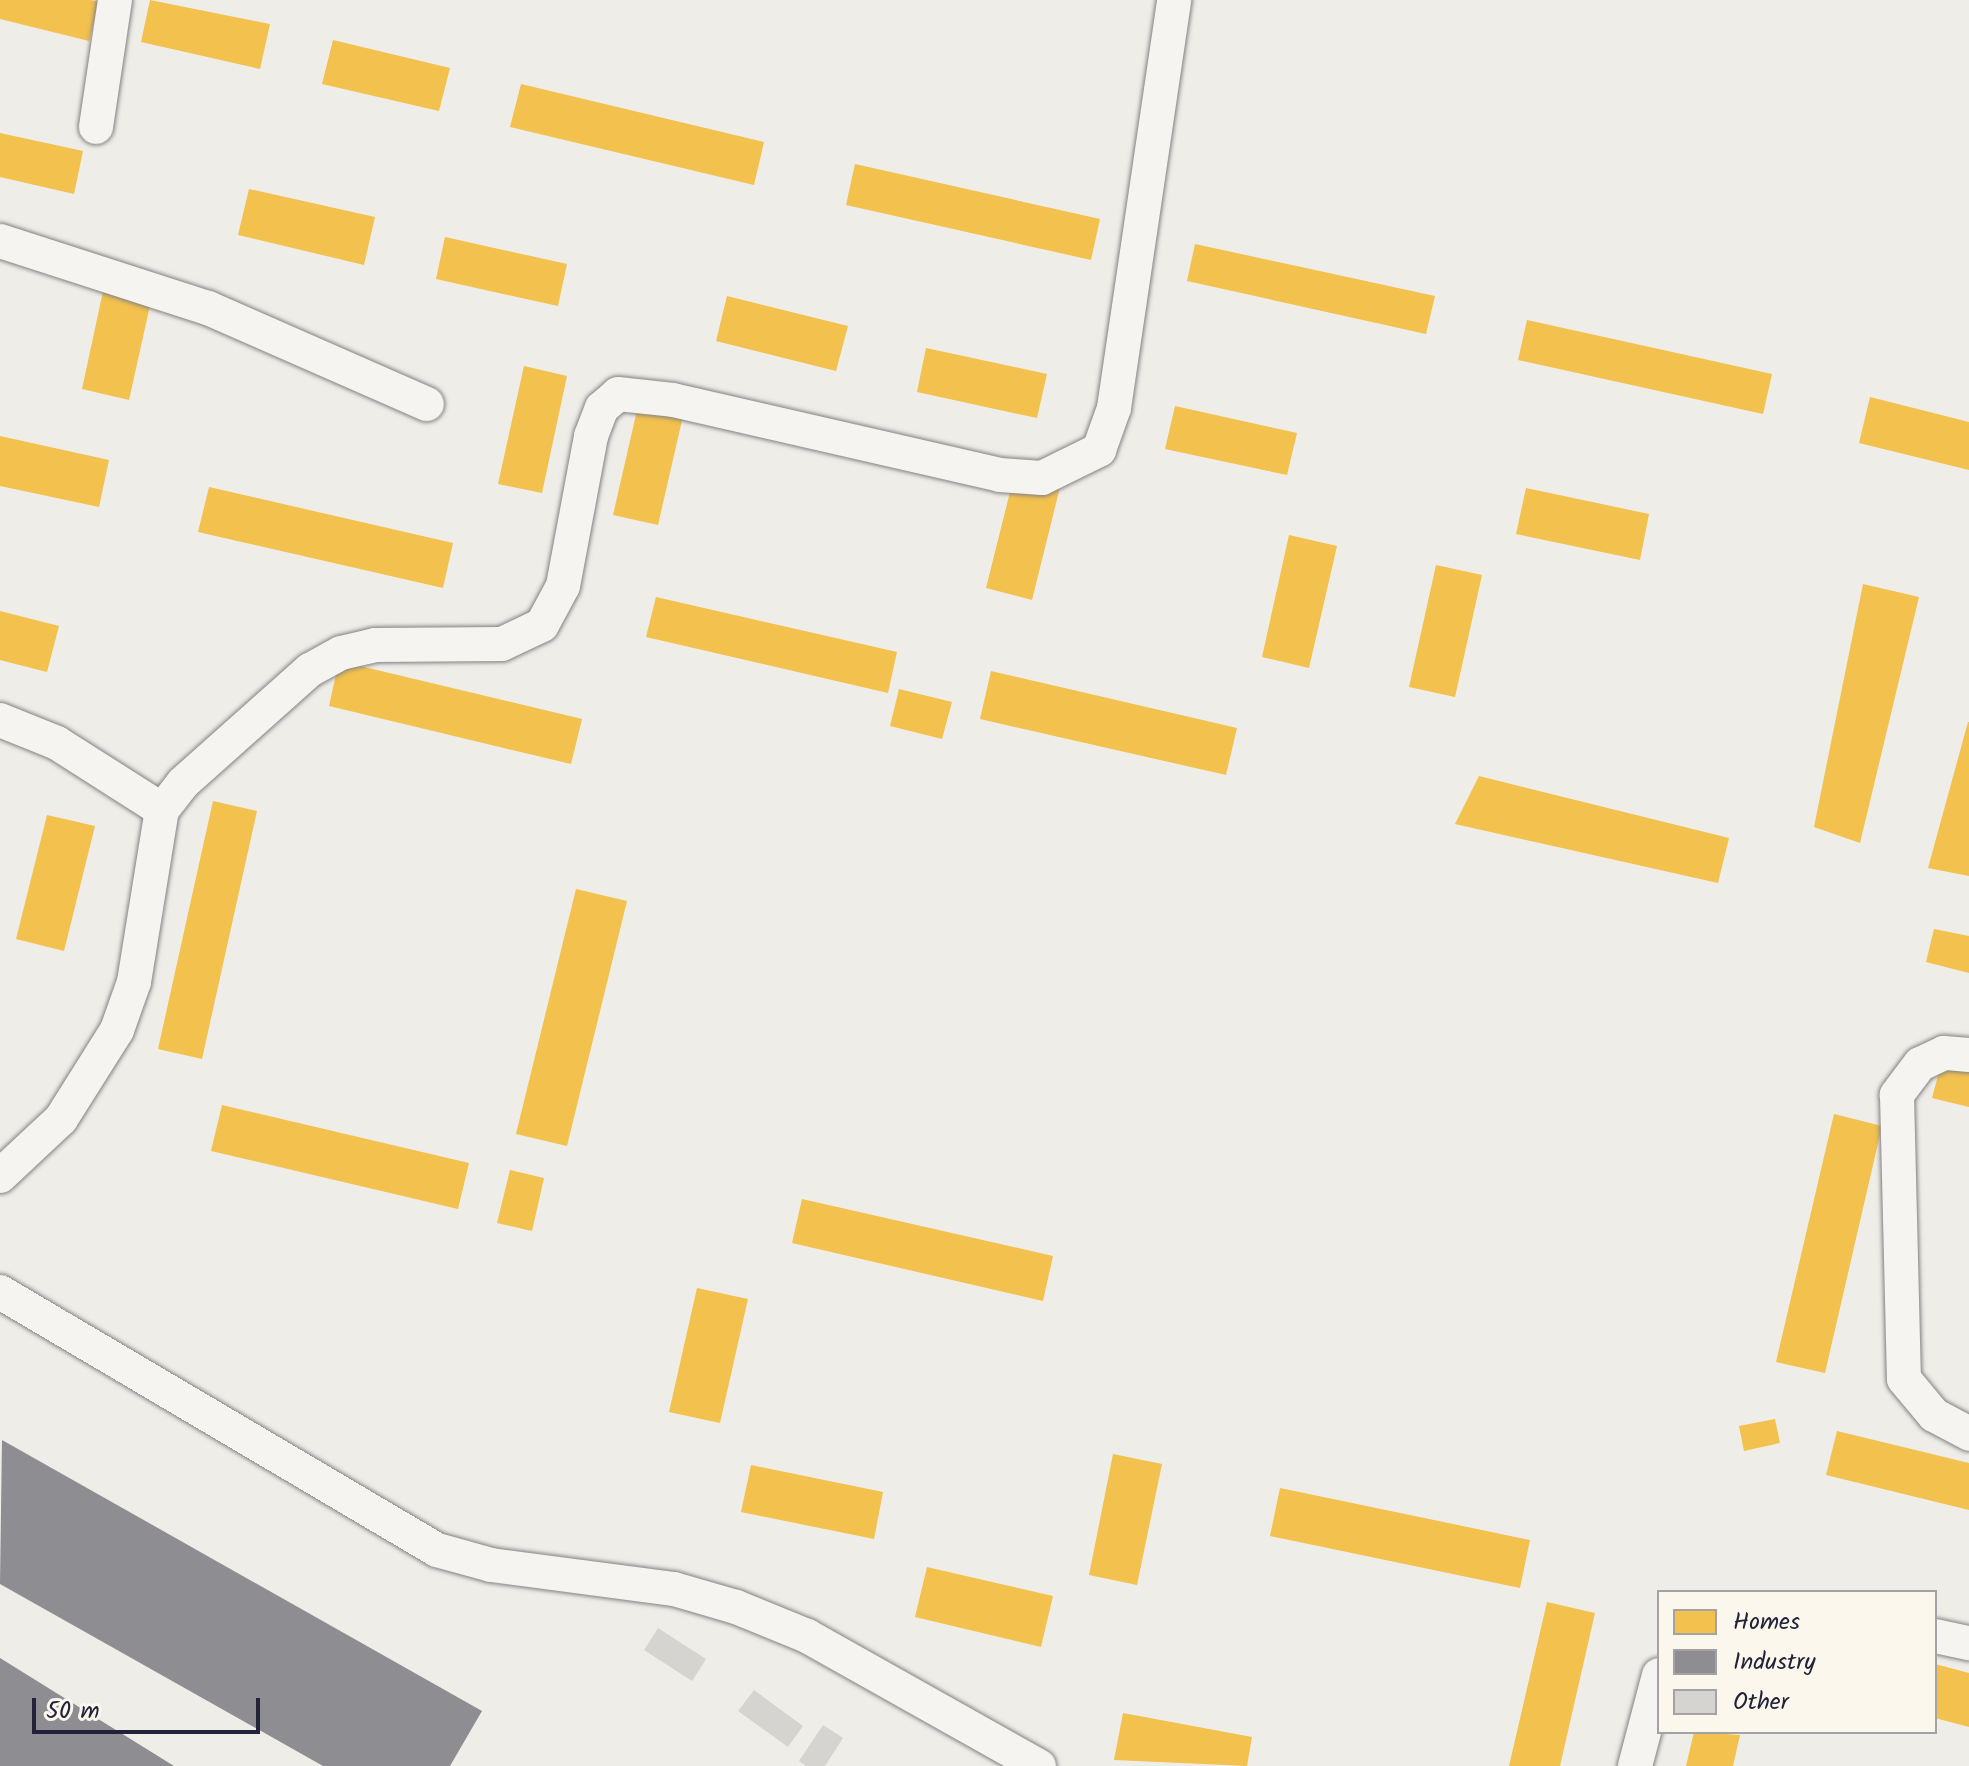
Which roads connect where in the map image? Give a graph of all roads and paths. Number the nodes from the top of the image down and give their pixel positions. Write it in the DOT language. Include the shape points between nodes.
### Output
graph roads {
  1 [pos="115,0"];
  2 [pos="1174,0"];
  3 [pos="96,127"];
  4 [pos="0,241"];
  5 [pos="427,404"];
  6 [pos="0,720"];
  7 [pos="162,810"];
  8 [pos="1969,1055"];
  9 [pos="0,1176"];
  10 [pos="0,1292"];
  11 [pos="1969,1434"];
  12 [pos="1937,1636"];
  13 [pos="1969,1643"];
  14 [pos="1657,1683"];
  15 [pos="1039,1766"];
  16 [pos="1635,1766"];
  1 -- 3 [label="street"];
  2 -- 7 [label="street" via="1114,408 1099,450 1042,478 1000,475 673,400 618,394 602,408 591,436 563,586 542,625 502,644 375,645 341,653 235,735"];
  4 -- 5 [label="street" via="208,308"];
  6 -- 7 [label="street" via="57,743"];
  7 -- 9 [label="street" via="134,982 117,1030 61,1119"];
  8 -- 11 [label="street" via="1944,1053 1920,1064 1897,1095 1904,1379 1934,1415"];
  10 -- 15 [label="street" via="437,1550 491,1565 674,1589 736,1607 807,1636"];
  12 -- 13 [label="street"];
  14 -- 16 [label="street"];
}
